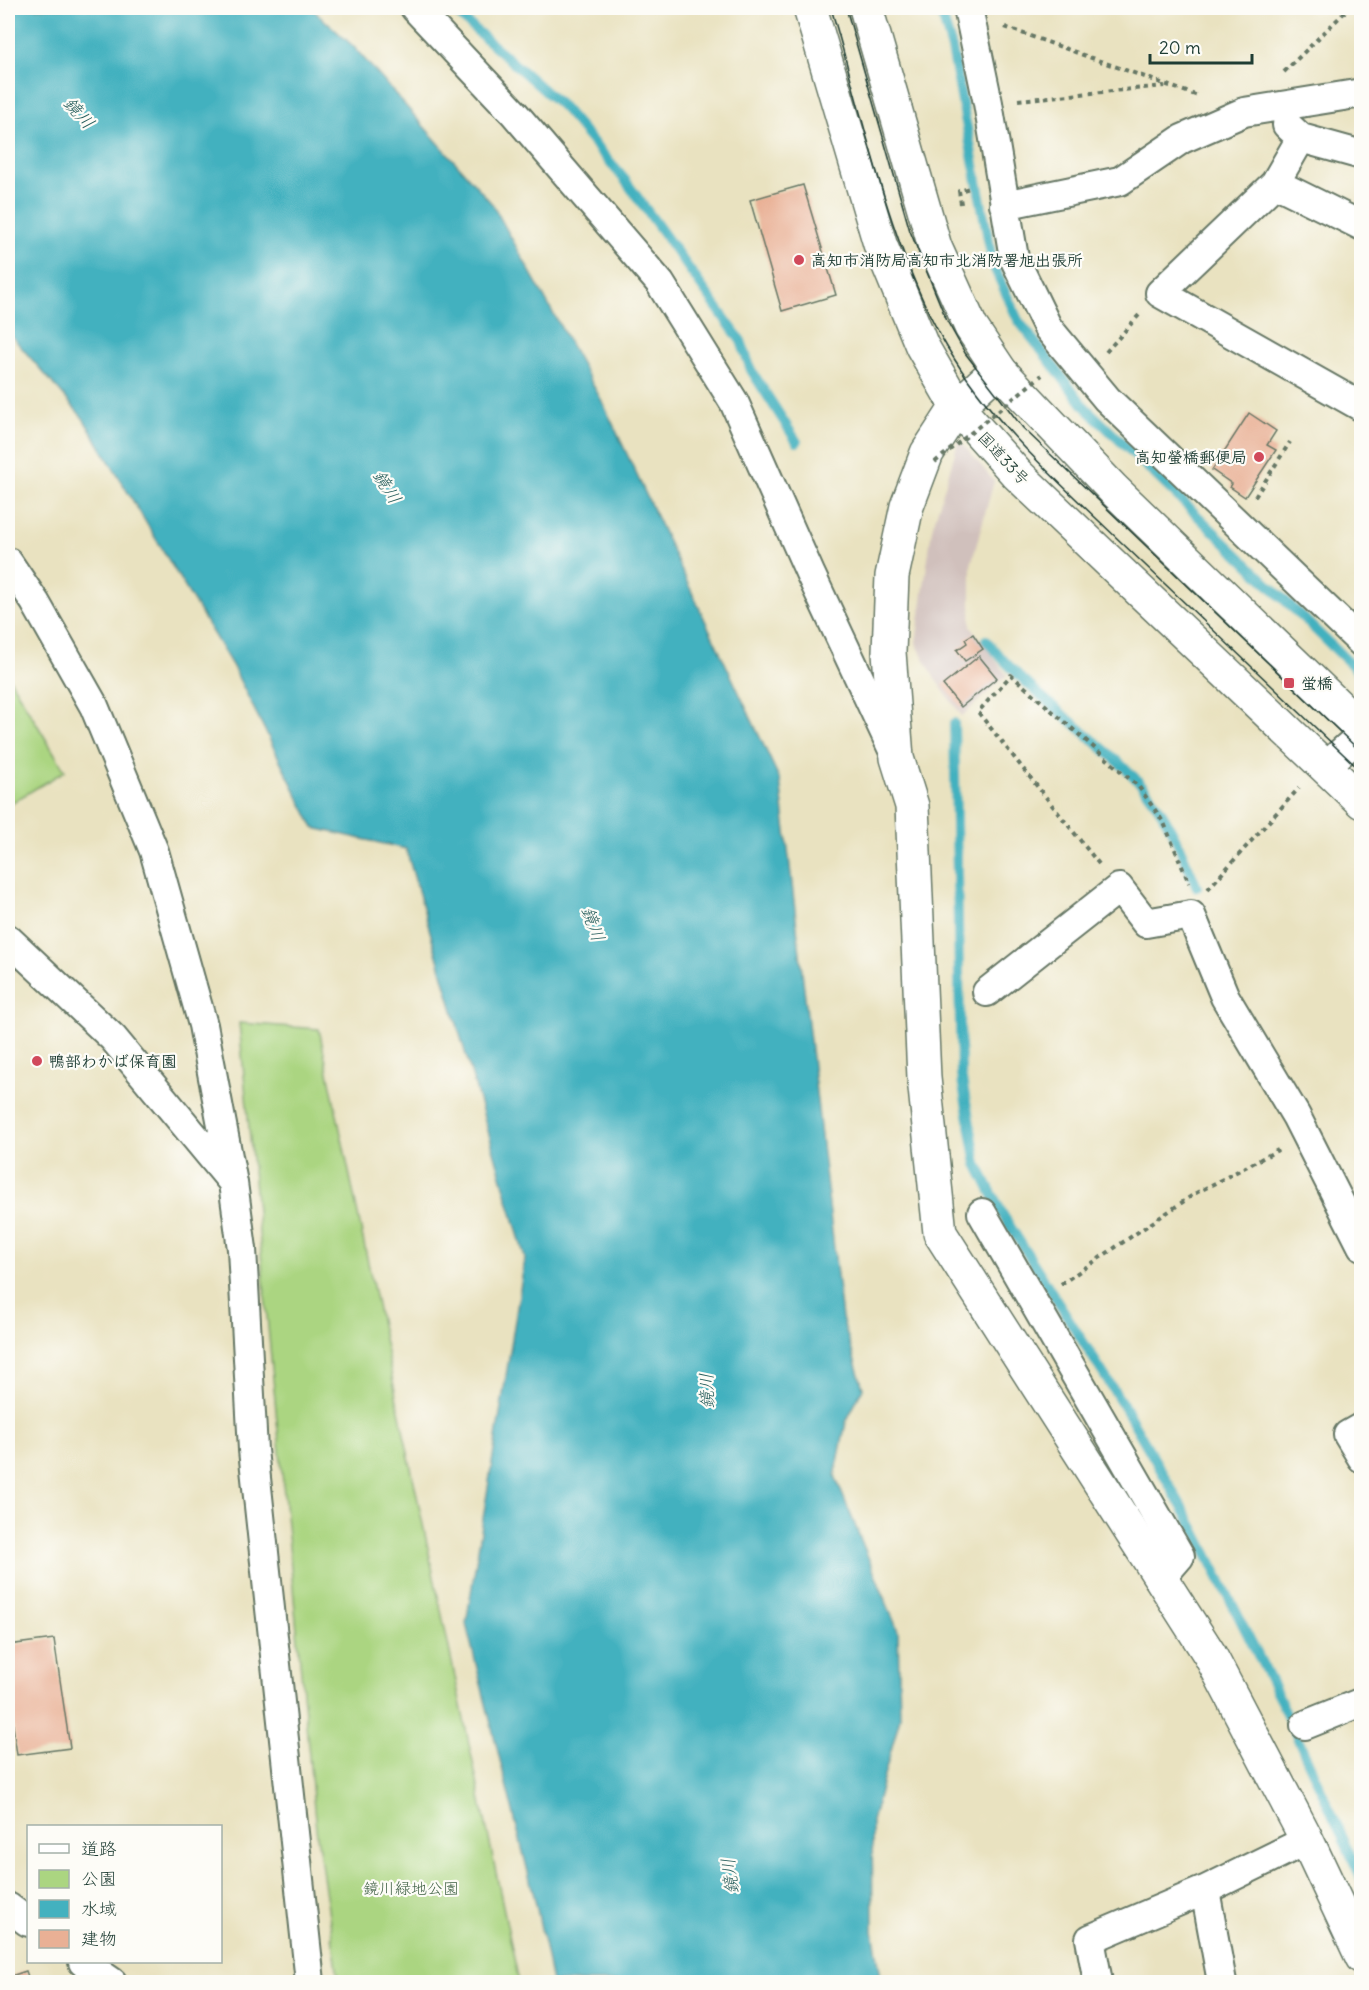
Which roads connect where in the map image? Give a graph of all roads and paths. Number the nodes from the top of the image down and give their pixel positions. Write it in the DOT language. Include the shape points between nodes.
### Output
graph roads {
  1 [pos="415,8"];
  2 [pos="810,8"];
  3 [pos="866,8"];
  4 [pos="1349,8"];
  5 [pos="969,11"];
  6 [pos="1169,86"];
  7 [pos="1362,93"];
  8 [pos="988,103"];
  9 [pos="1256,111"];
  10 [pos="1301,138"];
  11 [pos="1362,155"];
  12 [pos="1275,183"];
  13 [pos="966,189"];
  14 [pos="959,195"];
  15 [pos="1004,205"];
  16 [pos="1362,226"];
  17 [pos="1160,293"];
  18 [pos="1001,372"];
  19 [pos="1042,375"];
  20 [pos="1086,376"];
  21 [pos="957,407"];
  22 [pos="1362,407"];
  23 [pos="1290,442"];
  24 [pos="935,462"];
  25 [pos="1237,524"];
  26 [pos="8,562"];
  27 [pos="1362,643"];
  28 [pos="1362,729"];
  29 [pos="1362,734"];
  30 [pos="897,758"];
  31 [pos="1325,767"];
  32 [pos="1362,802"];
  33 [pos="1119,888"];
  34 [pos="1194,908"];
  35 [pos="8,939"];
  36 [pos="987,992"];
  37 [pos="1306,1135"];
  38 [pos="233,1183"];
  39 [pos="982,1213"];
  40 [pos="1362,1246"];
  41 [pos="1034,1303"];
  42 [pos="1362,1427"];
  43 [pos="1362,1458"];
  44 [pos="1161,1578"];
  45 [pos="1362,1702"];
  46 [pos="1305,1725"];
  47 [pos="1307,1840"];
  48 [pos="1205,1890"];
  49 [pos="8,1907"];
  50 [pos="27,1921"];
  51 [pos="1362,1957"];
  52 [pos="84,1963"];
  53 [pos="112,1983"];
  54 [pos="310,1983"];
  55 [pos="1098,1983"];
  56 [pos="1222,1983"];
  1 -- 30 [label="street" via="514,113 660,283 734,402"];
  2 -- 21 [label="main road, 国道33号" via="880,244 922,346"];
  3 -- 18 [label="main road" via="935,247 971,327"];
  4 -- 9 [label="path" via="1269,87"];
  5 -- 6 [label="path"];
  5 -- 8 [label="street"];
  6 -- 8 [label="path"];
  6 -- 9 [label="path"];
  7 -- 9 [label="street"];
  8 -- 15 [label="street"];
  9 -- 10 [label="street"];
  9 -- 15 [label="street" via="1182,139 1120,181"];
  10 -- 11 [label="street"];
  10 -- 12 [label="street"];
  12 -- 16 [label="street"];
  12 -- 17 [label="street"];
  13 -- 14 [label="path" via="959,191"];
  15 -- 20 [label="street" via="1014,258 1048,328"];
  17 -- 20 [label="path"];
  17 -- 22 [label="street"];
  18 -- 21 [label="main road"];
  18 -- 28 [label="main road" via="1113,489"];
  19 -- 24 [label="path, bridge"];
  20 -- 25 [label="street"];
  21 -- 30 [label="main road" via="927,453 907,506 892,576 889,652"];
  21 -- 31 [label="main road, 国道33号" via="1017,474"];
  23 -- 25 [label="path"];
  25 -- 27 [label="street"];
  26 -- 38 [label="street" via="94,706 154,851 203,1025"];
  29 -- 31 [label="street"];
  30 -- 44 [label="main road" via="912,806 924,1078 940,1233"];
  31 -- 32 [label="main road, 国道33号"];
  31 -- 34 [label="path" via="1309,777"];
  33 -- 34 [label="street" via="1146,923"];
  33 -- 34 [label="path" via="978,712 1011,675 1139,787 1164,823"];
  33 -- 36 [label="street"];
  34 -- 37 [label="street" via="1225,997"];
  35 -- 38 [label="street" via="113,1038"];
  37 -- 40 [label="street"];
  37 -- 41 [label="path" via="1196,1193"];
  38 -- 54 [label="street" via="242,1249 253,1450"];
  39 -- 41 [label="street"];
  41 -- 44 [label="street" via="1180,1556"];
  42 -- 43 [label="street" via="1348,1435"];
  44 -- 47 [label="main road" via="1210,1655"];
  45 -- 46 [label="street"];
  47 -- 48 [label="street"];
  47 -- 51 [label="main road"];
  48 -- 55 [label="street" via="1090,1939"];
  48 -- 56 [label="street"];
  49 -- 50 [label="street"];
  52 -- 53 [label="street"];
}
